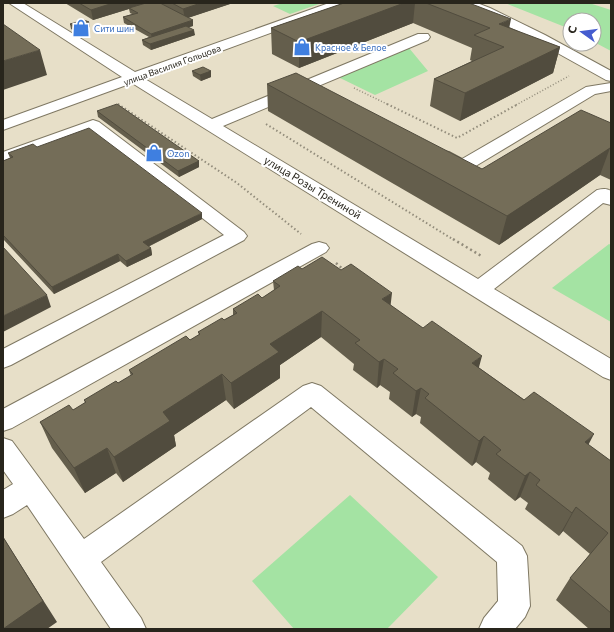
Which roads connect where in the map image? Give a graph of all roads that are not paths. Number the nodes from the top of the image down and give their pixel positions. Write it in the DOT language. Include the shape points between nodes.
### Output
graph roads {
  1 [pos="15,3"];
  2 [pos="340,3"];
  3 [pos="467,3"];
  4 [pos="423,37"];
  5 [pos="611,77"];
  6 [pos="134,79"];
  7 [pos="304,87"];
  8 [pos="611,87"];
  9 [pos="323,97"];
  10 [pos="7,124"];
  11 [pos="212,125"];
  12 [pos="35,146"];
  13 [pos="428,149"];
  14 [pos="3,158"];
  15 [pos="611,200"];
  16 [pos="319,248"];
  17 [pos="480,289"];
  18 [pos="3,359"];
  19 [pos="611,371"];
  20 [pos="3,421"];
  21 [pos="3,449"];
  22 [pos="31,488"];
  23 [pos="3,505"];
  24 [pos="80,559"];
  25 [pos="130,629"];
  26 [pos="495,629"];
  1 -- 6 [label="street, улица Розы Трениной"];
  2 -- 6 [label="street, улица Василия Гольцова"];
  3 -- 5 [label="street"];
  4 -- 7 [label="street"];
  6 -- 10 [label="street, улица Василия Гольцова"];
  6 -- 11 [label="street, улица Розы Трениной"];
  7 -- 9 [label="street"];
  7 -- 11 [label="street"];
  8 -- 13 [label="street" via="591,90 463,166"];
  10 -- 12 [label="street"];
  11 -- 17 [label="street, улица Розы Трениной"];
  12 -- 14 [label="street"];
  12 -- 18 [label="street" via="93,126 237,236"];
  15 -- 17 [label="street" via="603,194"];
  16 -- 20 [label="street"];
  17 -- 19 [label="street, улица Розы Трениной"];
  21 -- 22 [label="street"];
  22 -- 23 [label="street"];
  22 -- 24 [label="street"];
  24 -- 25 [label="street"];
  24 -- 26 [label="street" via="312,393 512,556 514,606"];
}
